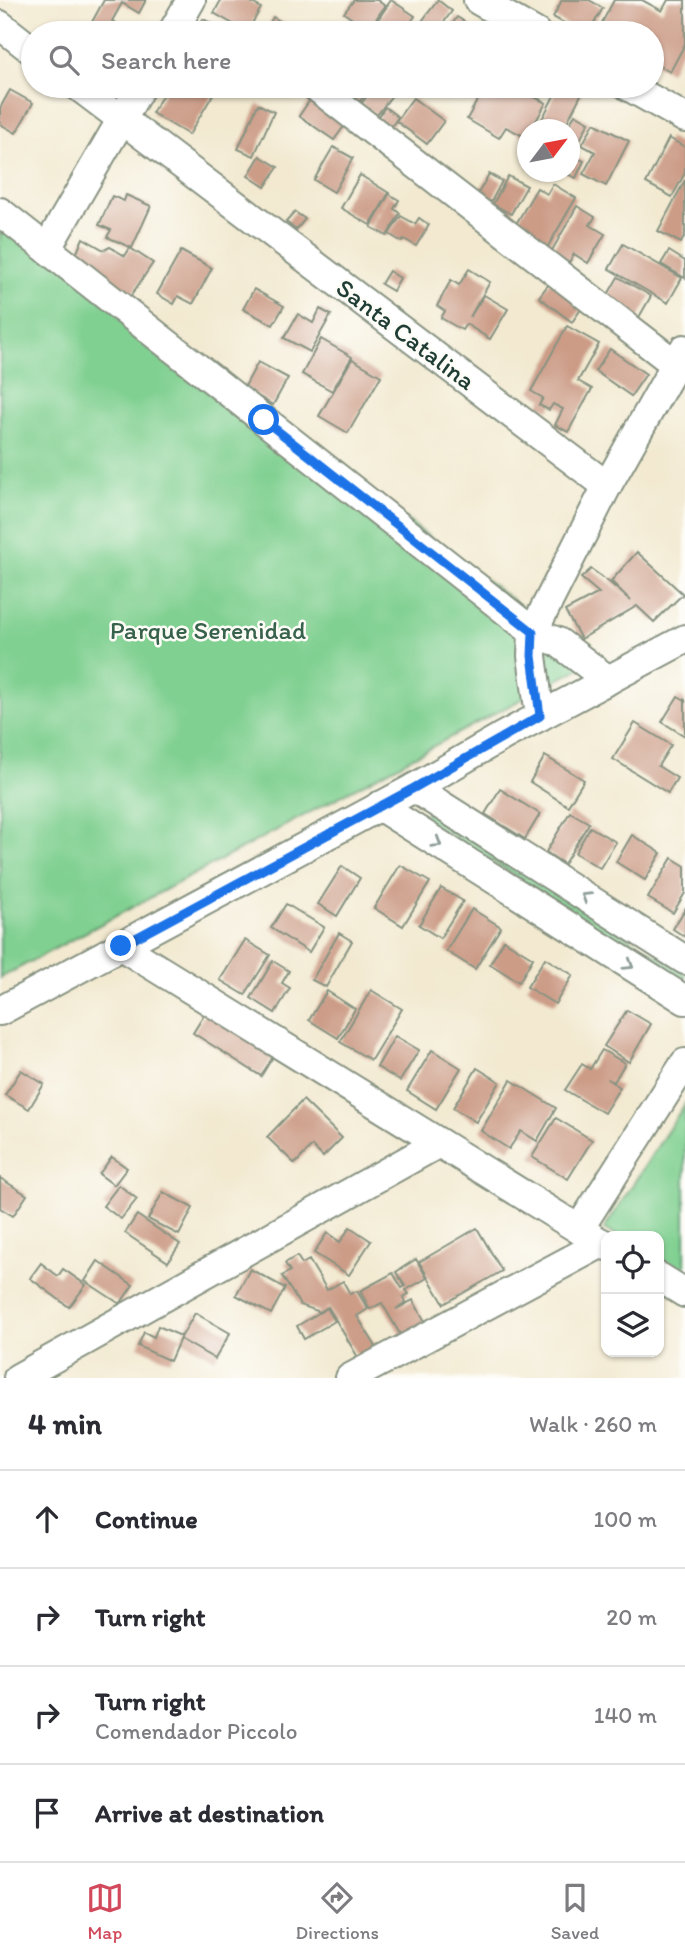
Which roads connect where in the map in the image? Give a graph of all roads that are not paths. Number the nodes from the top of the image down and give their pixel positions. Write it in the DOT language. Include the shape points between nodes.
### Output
graph roads {
  1 [pos="191,0"];
  2 [pos="478,0"];
  3 [pos="179,21"];
  4 [pos="516,21"];
  5 [pos="0,25"];
  6 [pos="21,42"];
  7 [pos="94,98"];
  8 [pos="134,98"];
  9 [pos="331,98"];
  10 [pos="649,98"];
  11 [pos="685,118"];
  12 [pos="121,119"];
  13 [pos="0,212"];
  14 [pos="47,248"];
  15 [pos="680,355"];
  16 [pos="607,486"];
  17 [pos="533,632"];
  18 [pos="685,639"];
  19 [pos="608,680"];
  20 [pos="540,716"];
  21 [pos="414,788"];
  22 [pos="379,806"];
  23 [pos="121,946"];
  24 [pos="685,960"];
  25 [pos="685,1000"];
  26 [pos="0,1011"];
  27 [pos="685,1063"];
  28 [pos="439,1143"];
  29 [pos="596,1239"];
  30 [pos="664,1280"];
  31 [pos="685,1293"];
  32 [pos="18,1378"];
  33 [pos="349,1378"];
  1 -- 3 [label="street"];
  2 -- 4 [label="street"];
  5 -- 6 [label="street"];
  7 -- 12 [label="street, Santa Catalina"];
  8 -- 12 [label="street"];
  9 -- 15 [label="street"];
  10 -- 11 [label="street"];
  12 -- 14 [label="street"];
  12 -- 16 [label="street, Santa Catalina"];
  13 -- 14 [label="street"];
  14 -- 17 [label="street"];
  15 -- 16 [label="street"];
  16 -- 17 [label="street"];
  17 -- 19 [label="street" via="558,642"];
  17 -- 20 [label="street"];
  18 -- 19 [label="street"];
  19 -- 20 [label="street"];
  20 -- 21 [label="street"];
  21 -- 22 [label="street"];
  24 -- 21 [label="street, one-way"];
  22 -- 23 [label="street"];
  22 -- 25 [label="street, one-way"];
  23 -- 26 [label="street"];
  23 -- 28 [label="street"];
  27 -- 29 [label="street"];
  28 -- 29 [label="street"];
  28 -- 32 [label="street"];
  29 -- 33 [label="street"];
  30 -- 31 [label="street"];
}
